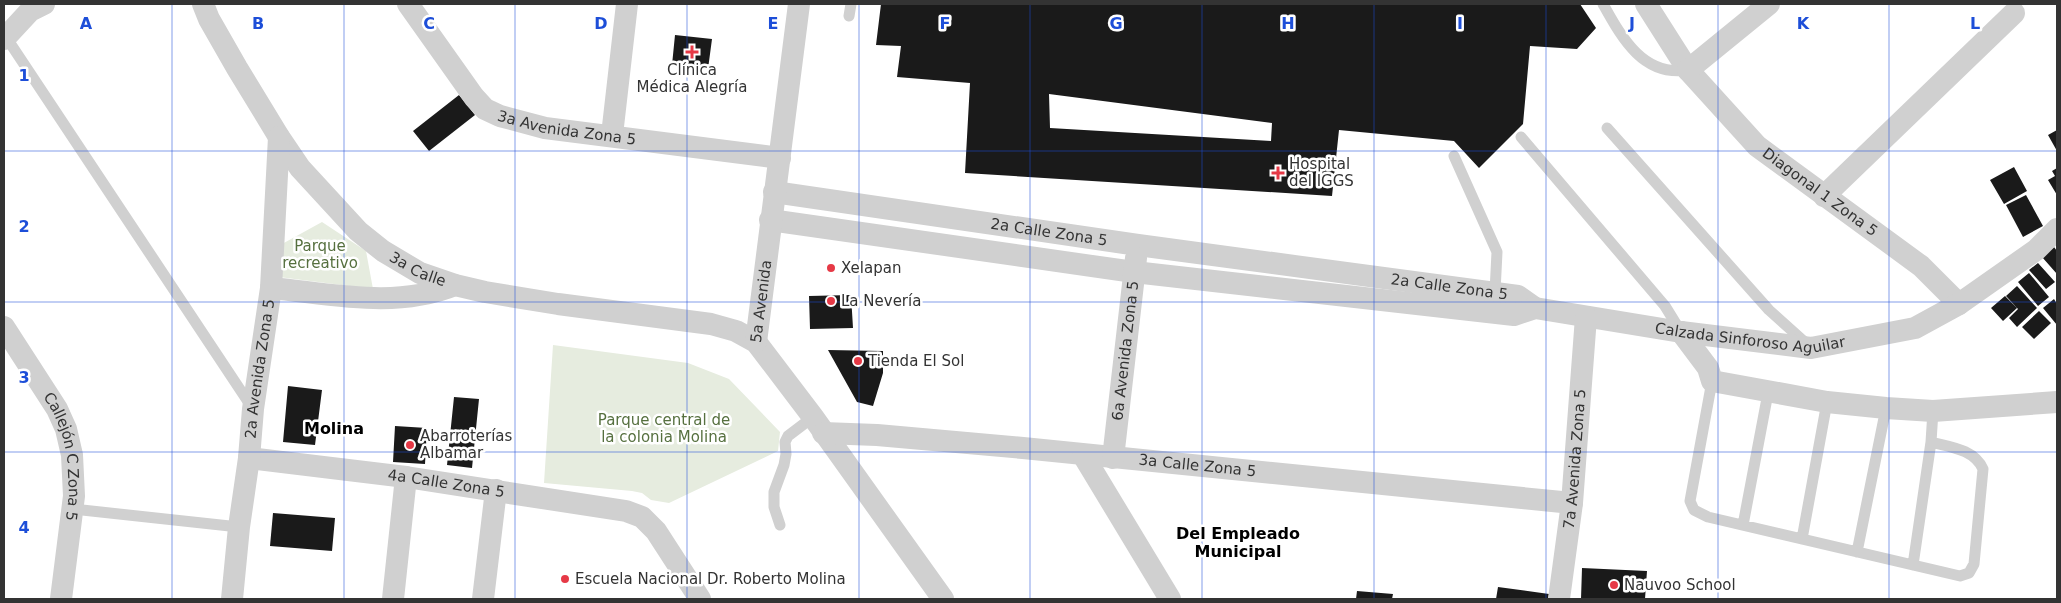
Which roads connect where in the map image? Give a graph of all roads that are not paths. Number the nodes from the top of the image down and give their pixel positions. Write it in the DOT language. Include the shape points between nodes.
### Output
graph roads {
  1 [pos="44,4"];
  2 [pos="203,4"];
  3 [pos="408,4"];
  4 [pos="627,4"];
  5 [pos="799,4"];
  6 [pos="851,4"];
  7 [pos="1603,4"];
  8 [pos="1646,4"];
  9 [pos="1769,4"];
  10 [pos="2014,13"];
  11 [pos="849,16"];
  12 [pos="5,38"];
  13 [pos="1688,70"];
  14 [pos="1607,128"];
  15 [pos="612,135"];
  16 [pos="279,137"];
  17 [pos="1521,137"];
  18 [pos="1454,156"];
  19 [pos="780,158"];
  20 [pos="774,192"];
  21 [pos="1824,196"];
  22 [pos="770,220"];
  23 [pos="2057,229"];
  24 [pos="1138,245"];
  25 [pos="1134,272"];
  26 [pos="455,285"];
  27 [pos="271,288"];
  28 [pos="1495,292"];
  29 [pos="1959,304"];
  30 [pos="1535,308"];
  31 [pos="1586,317"];
  32 [pos="4,327"];
  33 [pos="1680,332"];
  34 [pos="756,342"];
  35 [pos="1811,348"];
  36 [pos="1712,381"];
  37 [pos="1768,393"];
  38 [pos="1827,402"];
  39 [pos="2057,402"];
  40 [pos="1886,408"];
  41 [pos="253,409"];
  42 [pos="1933,411"];
  43 [pos="818,425"];
  44 [pos="1931,442"];
  45 [pos="1083,456"];
  46 [pos="250,458"];
  47 [pos="1113,458"];
  48 [pos="406,477"];
  49 [pos="496,490"];
  50 [pos="1572,503"];
  51 [pos="72,509"];
  52 [pos="780,526"];
  53 [pos="1743,526"];
  54 [pos="239,527"];
  55 [pos="1802,539"];
  56 [pos="1857,552"];
  57 [pos="1913,565"];
  58 [pos="62,599"];
  59 [pos="232,599"];
  60 [pos="393,599"];
  61 [pos="483,599"];
  62 [pos="700,599"];
  63 [pos="943,599"];
  64 [pos="1170,599"];
  65 [pos="1559,599"];
  1 -- 12 [label="street" via="30,11"];
  2 -- 16 [label="street, 3a Calle"];
  3 -- 15 [label="street, 3a Avenida Zona 5" via="464,84 485,108 500,116 545,128"];
  4 -- 15 [label="street"];
  5 -- 19 [label="street, 5a Avenida"];
  6 -- 11 [label="lane"];
  7 -- 13 [label="lane" via="1634,52 1648,63 1665,71"];
  8 -- 13 [label="street, Diagonal 1 Zona 5"];
  9 -- 13 [label="street"];
  10 -- 21 [label="street"];
  12 -- 41 [label="lane"];
  13 -- 21 [label="street, Diagonal 1 Zona 5" via="1757,146"];
  14 -- 35 [label="lane" via="1769,310"];
  15 -- 19 [label="street, 3a Avenida Zona 5"];
  16 -- 26 [label="street, 3a Calle" via="300,168 358,231 383,252 420,273"];
  16 -- 27 [label="street, 2a Avenida Zona 5"];
  17 -- 33 [label="lane" via="1665,306"];
  18 -- 28 [label="lane" via="1497,252"];
  19 -- 20 [label="street, 5a Avenida"];
  20 -- 22 [label="street, 5a Avenida"];
  20 -- 24 [label="street, 2a Calle Zona 5"];
  21 -- 29 [label="street, Diagonal 1 Zona 5" via="1921,266"];
  22 -- 25 [label="street, 2a Calle Zona 5"];
  22 -- 34 [label="street, 5a Avenida"];
  23 -- 29 [label="street, Calzada Sinforoso Aguilar" via="2036,250"];
  24 -- 25 [label="street, 6a Avenida Zona 5"];
  24 -- 28 [label="street, 2a Calle Zona 5"];
  25 -- 30 [label="street, 2a Calle Zona 5" via="1514,316"];
  25 -- 47 [label="street, 6a Avenida Zona 5"];
  26 -- 27 [label="street" via="437,292 383,299"];
  26 -- 34 [label="street, 3a Calle" via="549,302 711,324 736,331"];
  27 -- 41 [label="street, 2a Avenida Zona 5"];
  28 -- 30 [label="street, 2a Calle Zona 5" via="1518,296"];
  29 -- 35 [label="street, Calzada Sinforoso Aguilar" via="1915,328"];
  30 -- 31 [label="street, Calzada Sinforoso Aguilar"];
  31 -- 33 [label="street, Calzada Sinforoso Aguilar"];
  31 -- 50 [label="street, 7a Avenida Zona 5"];
  32 -- 51 [label="street, Callejón C Zona 5" via="66,429 74,479"];
  33 -- 35 [label="street, Calzada Sinforoso Aguilar"];
  33 -- 36 [label="street" via="1708,368"];
  34 -- 43 [label="street, 5a Avenida"];
  36 -- 37 [label="street"];
  36 -- 53 [label="lane" via="1690,501 1694,510 1708,517"];
  37 -- 38 [label="street"];
  37 -- 53 [label="lane"];
  38 -- 40 [label="street"];
  38 -- 55 [label="lane"];
  39 -- 42 [label="street"];
  40 -- 42 [label="street"];
  40 -- 56 [label="lane"];
  41 -- 46 [label="street, 2a Avenida Zona 5"];
  42 -- 44 [label="lane"];
  43 -- 45 [label="street, 3a Calle Zona 5" via="877,435"];
  43 -- 52 [label="lane" via="788,436 785,442 784,465 774,492 774,507"];
  43 -- 63 [label="street, 5a Avenida"];
  44 -- 57 [label="lane"];
  44 -- 57 [label="lane" via="1971,453 1983,469 1974,564 1969,573 1960,576"];
  45 -- 47 [label="street, 3a Calle Zona 5"];
  45 -- 64 [label="street"];
  46 -- 48 [label="street, 4a Calle Zona 5"];
  46 -- 54 [label="street, 2a Avenida Zona 5"];
  47 -- 50 [label="street, 3a Calle Zona 5"];
  48 -- 49 [label="street, 4a Calle Zona 5"];
  48 -- 60 [label="street"];
  49 -- 61 [label="street"];
  49 -- 62 [label="street, 4a Calle Zona 5" via="605,507 642,517 656,531"];
  50 -- 65 [label="street, 7a Avenida Zona 5"];
  51 -- 54 [label="lane"];
  51 -- 58 [label="street, Callejón C Zona 5"];
  53 -- 55 [label="lane"];
  54 -- 59 [label="street, 2a Avenida Zona 5"];
  55 -- 56 [label="lane"];
  56 -- 57 [label="lane"];
}
